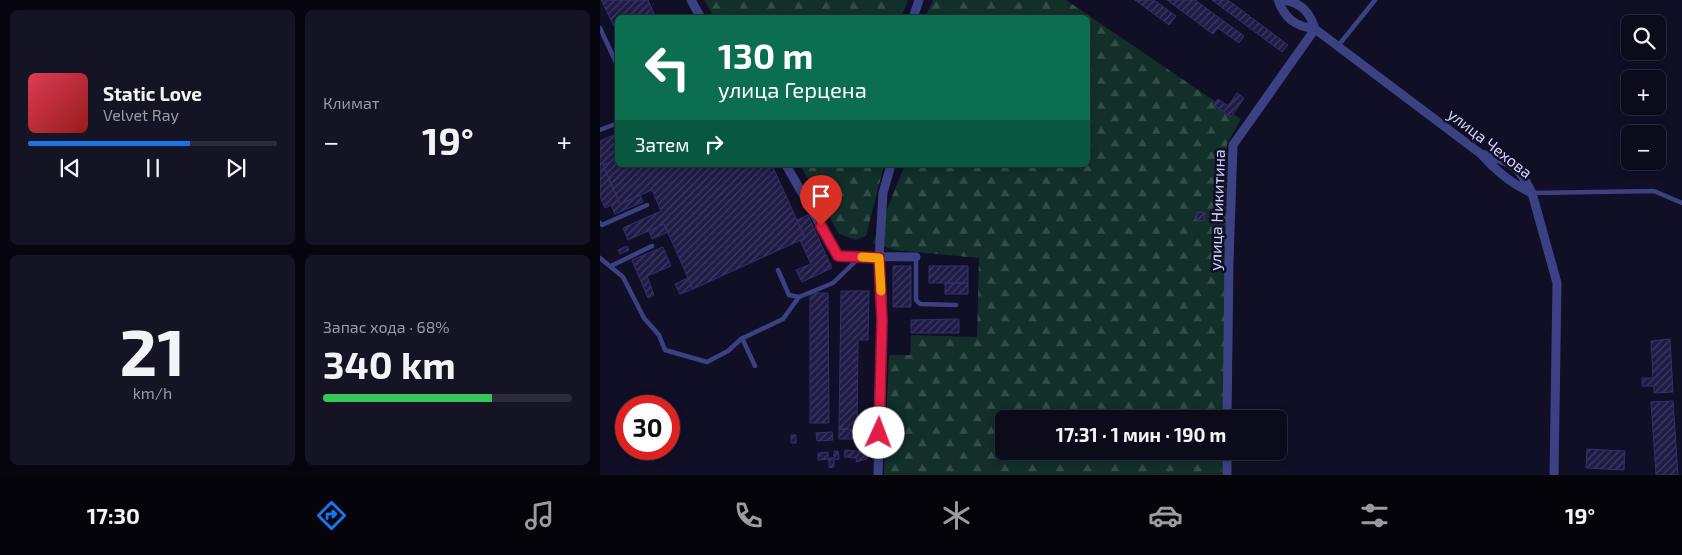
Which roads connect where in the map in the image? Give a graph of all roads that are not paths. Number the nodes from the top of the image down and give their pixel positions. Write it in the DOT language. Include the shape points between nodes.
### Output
graph roads {
  1 [pos="691,0"];
  2 [pos="919,0"];
  3 [pos="1278,0"];
  4 [pos="1284,0"];
  5 [pos="1375,0"];
  6 [pos="699,15"];
  7 [pos="914,15"];
  8 [pos="600,28"];
  9 [pos="1315,29"];
  10 [pos="1338,46"];
  11 [pos="615,60"];
  12 [pos="615,124"];
  13 [pos="600,130"];
  14 [pos="1481,154"];
  15 [pos="787,167"];
  16 [pos="890,167"];
  17 [pos="1532,193"];
  18 [pos="1682,203"];
  19 [pos="647,205"];
  20 [pos="600,223"];
  21 [pos="652,246"];
  22 [pos="860,257"];
  23 [pos="916,257"];
  24 [pos="600,258"];
  25 [pos="879,258"];
  26 [pos="611,266"];
  27 [pos="778,270"];
  28 [pos="798,297"];
  29 [pos="956,305"];
  30 [pos="742,338"];
  31 [pos="755,366"];
  32 [pos="1228,410"];
  33 [pos="1227,460"];
  34 [pos="878,475"];
  35 [pos="1227,475"];
  36 [pos="1554,475"];
  1 -- 6 [label="street"];
  2 -- 7 [label="street"];
  3 -- 9 [label="street, улица Чехова" via="1283,14 1300,27"];
  4 -- 9 [label="street" via="1294,2 1310,14"];
  5 -- 10 [label="lane"];
  8 -- 11 [label="lane"];
  9 -- 10 [label="street, улица Чехова"];
  9 -- 32 [label="street, улица Никитина" via="1233,144"];
  10 -- 14 [label="street, улица Чехова"];
  12 -- 13 [label="lane"];
  14 -- 17 [label="street, улица Чехова" via="1515,186"];
  14 -- 17 [label="street" via="1508,160 1517,168"];
  15 -- 22 [label="street" via="838,256"];
  16 -- 25 [label="street" via="883,194"];
  17 -- 18 [label="lane" via="1654,190"];
  17 -- 36 [label="street, улица Чехова" via="1557,282"];
  19 -- 20 [label="lane" via="602,225"];
  21 -- 26 [label="lane"];
  22 -- 25 [label="street"];
  22 -- 28 [label="lane" via="833,283"];
  23 -- 25 [label="street"];
  23 -- 29 [label="lane" via="916,300 920,304"];
  24 -- 26 [label="lane"];
  25 -- 34 [label="street" via="882,321"];
  26 -- 30 [label="lane" via="623,277 644,318 660,335 662,345 669,352 707,362 728,352"];
  27 -- 28 [label="lane" via="789,295"];
  28 -- 30 [label="lane" via="783,319"];
  30 -- 31 [label="lane"];
  33 -- 35 [label="street"];
}
